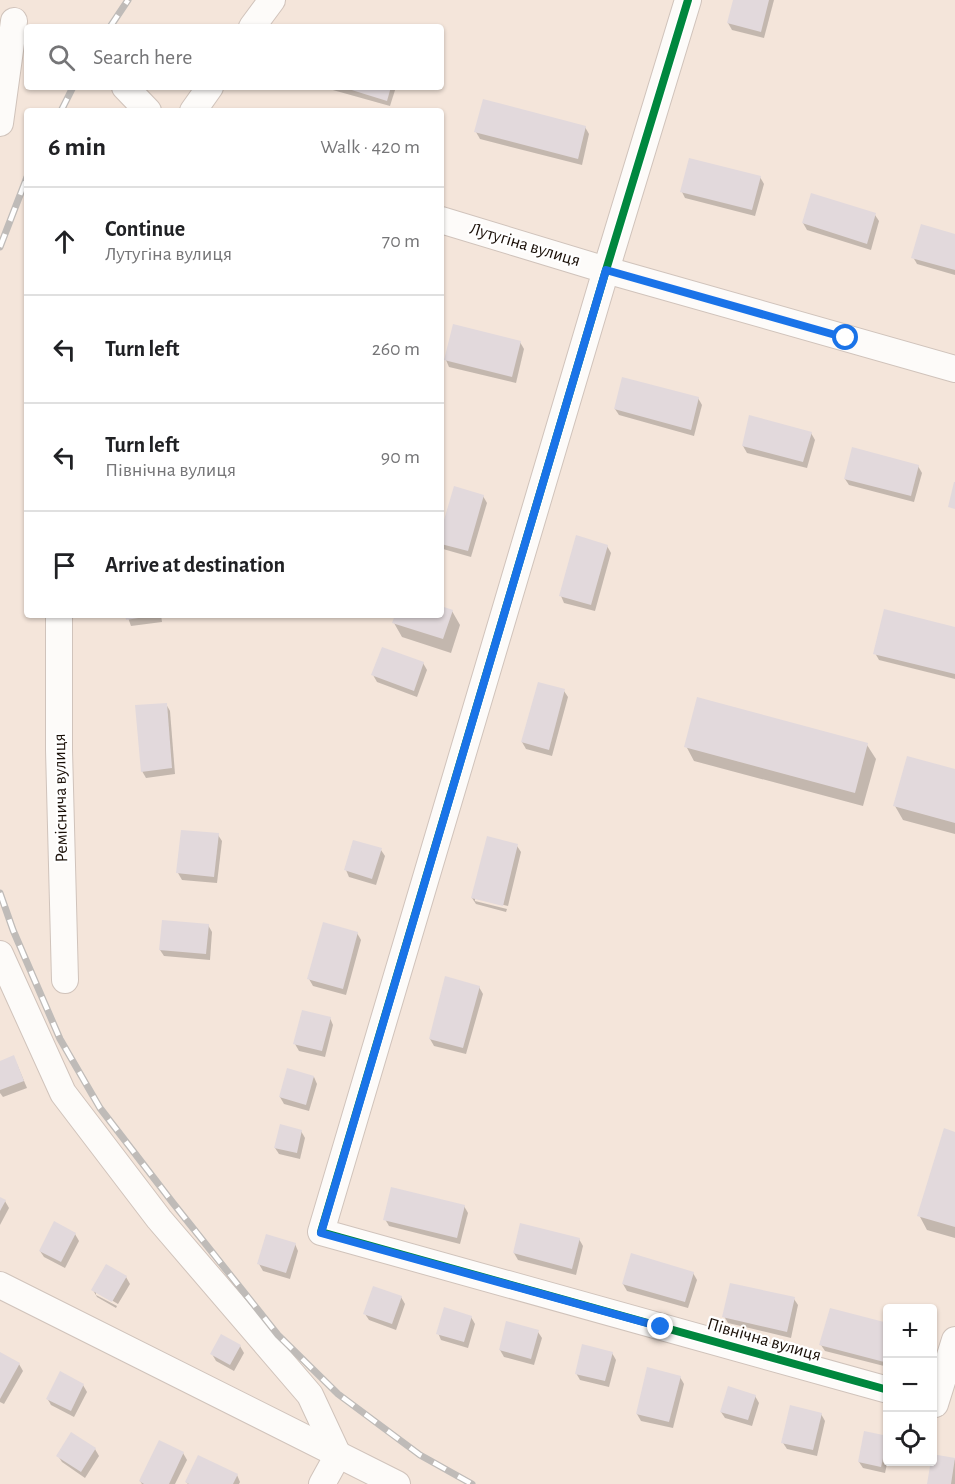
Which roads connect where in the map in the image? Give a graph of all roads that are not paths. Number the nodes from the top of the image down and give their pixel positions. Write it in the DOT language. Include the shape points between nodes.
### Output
graph roads {
  1 [pos="272,0"];
  2 [pos="688,0"];
  3 [pos="14,21"];
  4 [pos="254,24"];
  5 [pos="128,90"];
  6 [pos="208,90"];
  7 [pos="145,108"];
  8 [pos="196,108"];
  9 [pos="0,123"];
  10 [pos="444,221"];
  11 [pos="606,270"];
  12 [pos="955,369"];
  13 [pos="59,618"];
  14 [pos="0,954"];
  15 [pos="65,980"];
  16 [pos="0,1285"];
  17 [pos="955,1340"];
  18 [pos="883,1389"];
  19 [pos="941,1405"];
  20 [pos="338,1455"];
  21 [pos="322,1484"];
  22 [pos="397,1484"];
  1 -- 4 [label="street"];
  2 -- 11 [label="street"];
  3 -- 9 [label="street"];
  5 -- 7 [label="street"];
  6 -- 8 [label="street"];
  10 -- 11 [label="street, Лутугіна вулиця"];
  11 -- 12 [label="street, Лутугіна вулиця"];
  11 -- 18 [label="street, Північна вулиця" via="321,1233"];
  13 -- 15 [label="street, Реміснича вулиця"];
  14 -- 20 [label="street" via="63,1093 159,1219 310,1395"];
  16 -- 20 [label="street"];
  17 -- 19 [label="street"];
  20 -- 21 [label="street"];
  20 -- 22 [label="street"];
}
